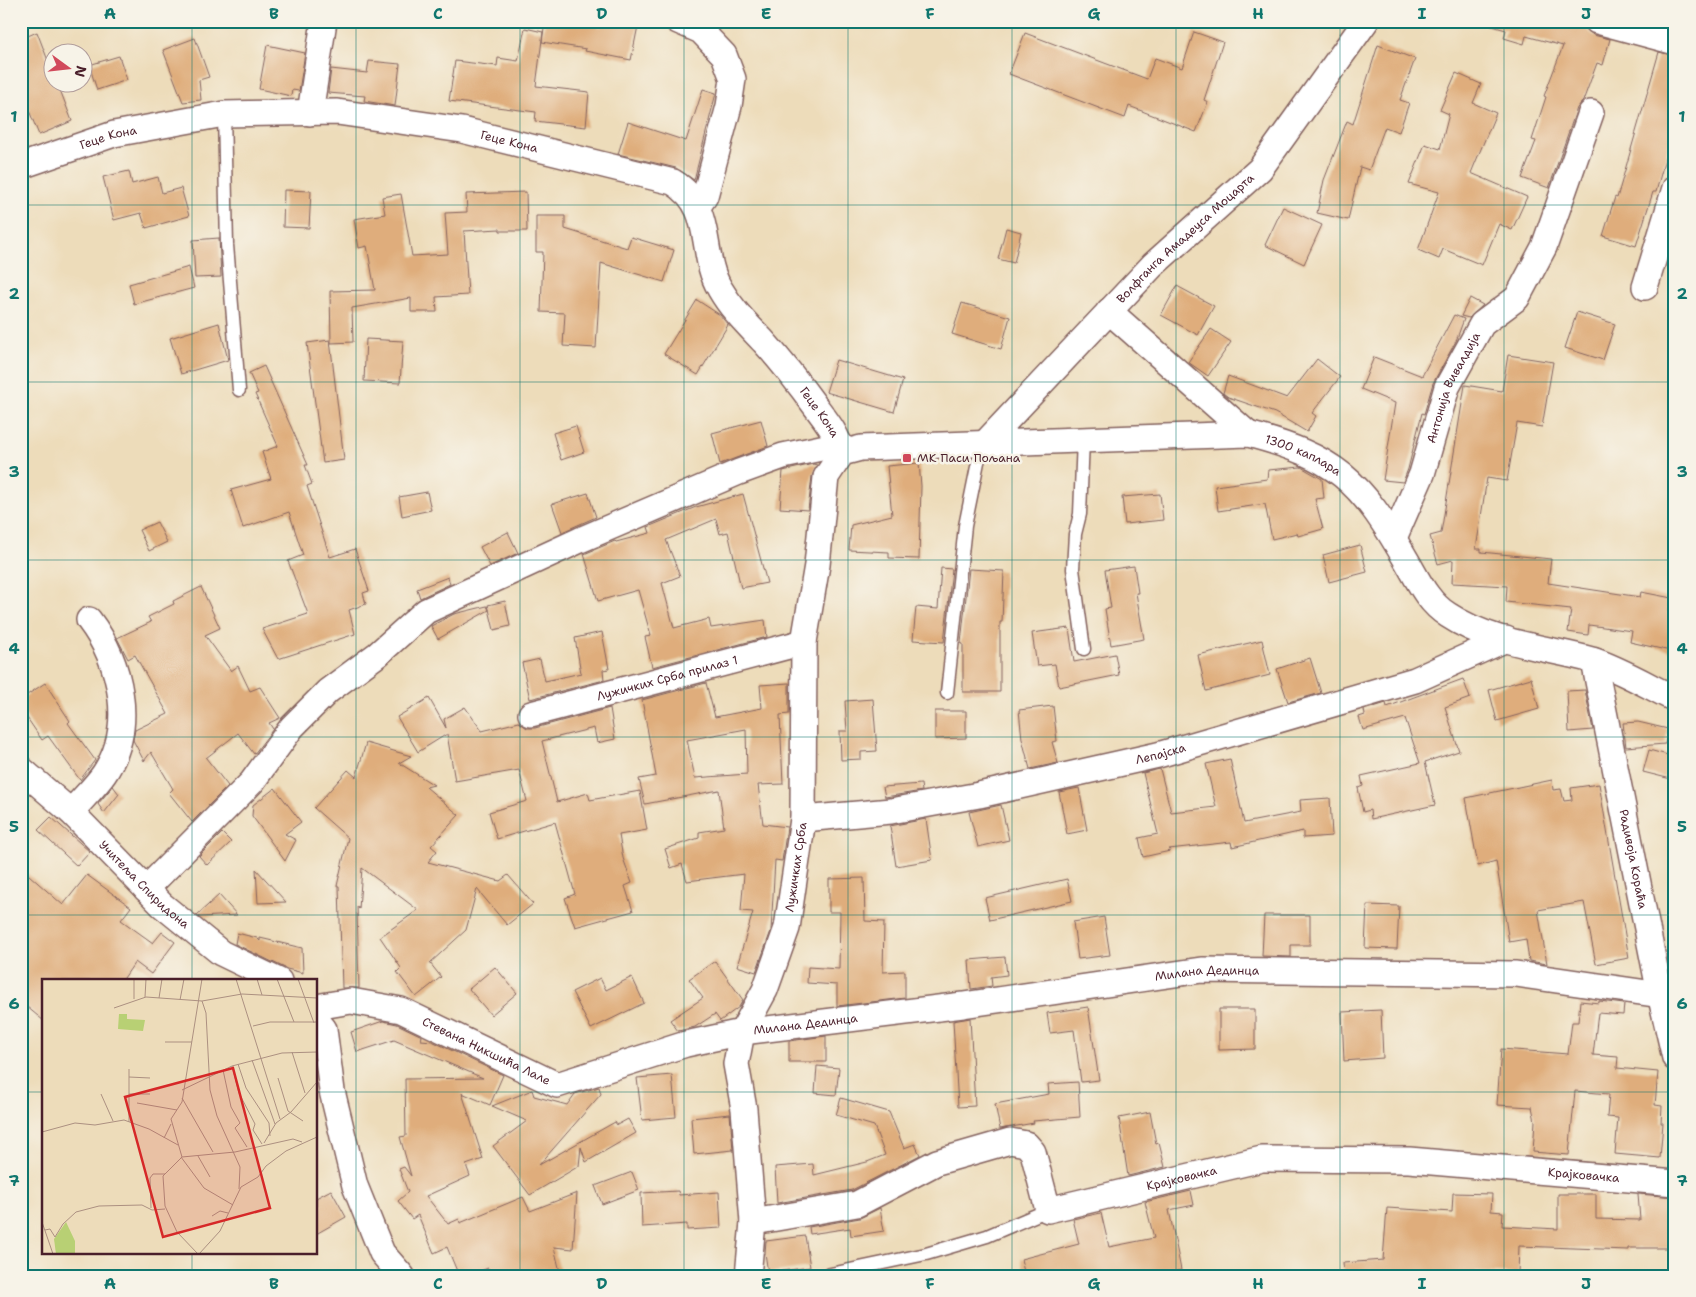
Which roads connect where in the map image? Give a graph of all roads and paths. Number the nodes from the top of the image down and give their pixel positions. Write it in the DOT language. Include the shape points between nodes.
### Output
graph roads {
  1 [pos="324,21"];
  2 [pos="678,21"];
  3 [pos="1366,21"];
  4 [pos="1597,21"];
  5 [pos="1675,42"];
  6 [pos="310,113"];
  7 [pos="1591,113"];
  8 [pos="224,114"];
  9 [pos="21,166"];
  10 [pos="1675,188"];
  11 [pos="698,206"];
  12 [pos="1645,287"];
  13 [pos="1109,311"];
  14 [pos="239,390"];
  15 [pos="1248,434"];
  16 [pos="1084,439"];
  17 [pos="986,442"];
  18 [pos="841,449"];
  19 [pos="1394,538"];
  20 [pos="89,620"];
  21 [pos="1506,639"];
  22 [pos="804,642"];
  23 [pos="1084,648"];
  24 [pos="1594,661"];
  25 [pos="947,693"];
  26 [pos="1675,699"];
  27 [pos="531,714"];
  28 [pos="21,769"];
  29 [pos="71,812"];
  30 [pos="803,820"];
  31 [pos="146,889"];
  32 [pos="275,979"];
  33 [pos="1667,996"];
  34 [pos="318,1007"];
  35 [pos="318,1021"];
  36 [pos="742,1032"];
  37 [pos="1675,1058"];
  38 [pos="1675,1183"];
  39 [pos="1048,1210"];
  40 [pos="753,1222"];
  41 [pos="402,1276"];
  42 [pos="748,1276"];
  43 [pos="821,1276"];
  1 -- 6 [label="street"];
  2 -- 11 [label="street" via="701,31 724,55 733,79 705,196"];
  3 -- 13 [label="street, Волфганга Амадеуса Моцарта" via="1260,169 1153,264"];
  4 -- 5 [label="street"];
  6 -- 8 [label="street, Геце Кона"];
  6 -- 11 [label="street, Геце Кона" via="337,112 462,130 673,182 686,190"];
  7 -- 19 [label="street, Антонија Вивалдија" via="1544,247 1518,298 1482,324 1447,387 1422,474"];
  8 -- 9 [label="street, Геце Кона" via="114,134"];
  8 -- 14 [label="lane" via="227,245"];
  10 -- 12 [label="street"];
  11 -- 18 [label="street, Геце Кона" via="704,224 707,253 720,288 746,325 796,379 833,428"];
  13 -- 15 [label="street"];
  13 -- 17 [label="street, Волфганга Амадеуса Моцарта"];
  15 -- 16 [label="street, 1300 каплара"];
  15 -- 19 [label="street, 1300 каплара" via="1280,442 1328,463 1370,502"];
  16 -- 17 [label="street, 1300 каплара"];
  16 -- 23 [label="lane" via="1073,569"];
  17 -- 18 [label="street, 1300 каплара"];
  17 -- 25 [label="lane" via="978,462 965,526"];
  18 -- 22 [label="street, Лужичких Срба" via="826,477 817,565"];
  18 -- 31 [label="street, 1300 каплара" via="783,456 715,481 426,611 378,654 328,691 292,727 252,782"];
  19 -- 21 [label="street, 1300 каплара" via="1429,598 1447,614"];
  20 -- 29 [label="street" via="114,663 119,683 121,721 113,757 104,774"];
  21 -- 24 [label="street, 1300 каплара"];
  21 -- 30 [label="street, Лепајска" via="1415,680 1158,755 935,803"];
  22 -- 27 [label="street, Лужичких Срба прилаз 1"];
  22 -- 30 [label="street, Лужичких Срба"];
  24 -- 26 [label="street, 1300 каплара"];
  24 -- 33 [label="street, Радивоја Кораћа"];
  28 -- 29 [label="street, Учитеља Спиридона"];
  29 -- 31 [label="street, Учитеља Спиридона"];
  30 -- 36 [label="street, Лужичких Срба" via="787,928 765,990"];
  31 -- 32 [label="street, Учитеља Спиридона" via="221,952"];
  33 -- 36 [label="street, Милана Дединца" via="1516,974 1202,970 963,1005"];
  33 -- 37 [label="street, Радивоја Кораћа"];
  34 -- 36 [label="street, Стевана Никшића Лале" via="352,1001 401,1010 557,1085 686,1044"];
  35 -- 41 [label="street" via="324,1028 332,1092 355,1186 382,1253"];
  36 -- 40 [label="street, Лужичких Срба" via="736,1064 744,1109"];
  38 -- 39 [label="street, Крајковачка" via="1409,1160 1262,1159"];
  39 -- 40 [label="street" via="1033,1152 1026,1144 1010,1141 937,1162 857,1204"];
  39 -- 43 [label="lane" via="987,1236 926,1254"];
  40 -- 42 [label="street, Лужичких Срба"];
}
